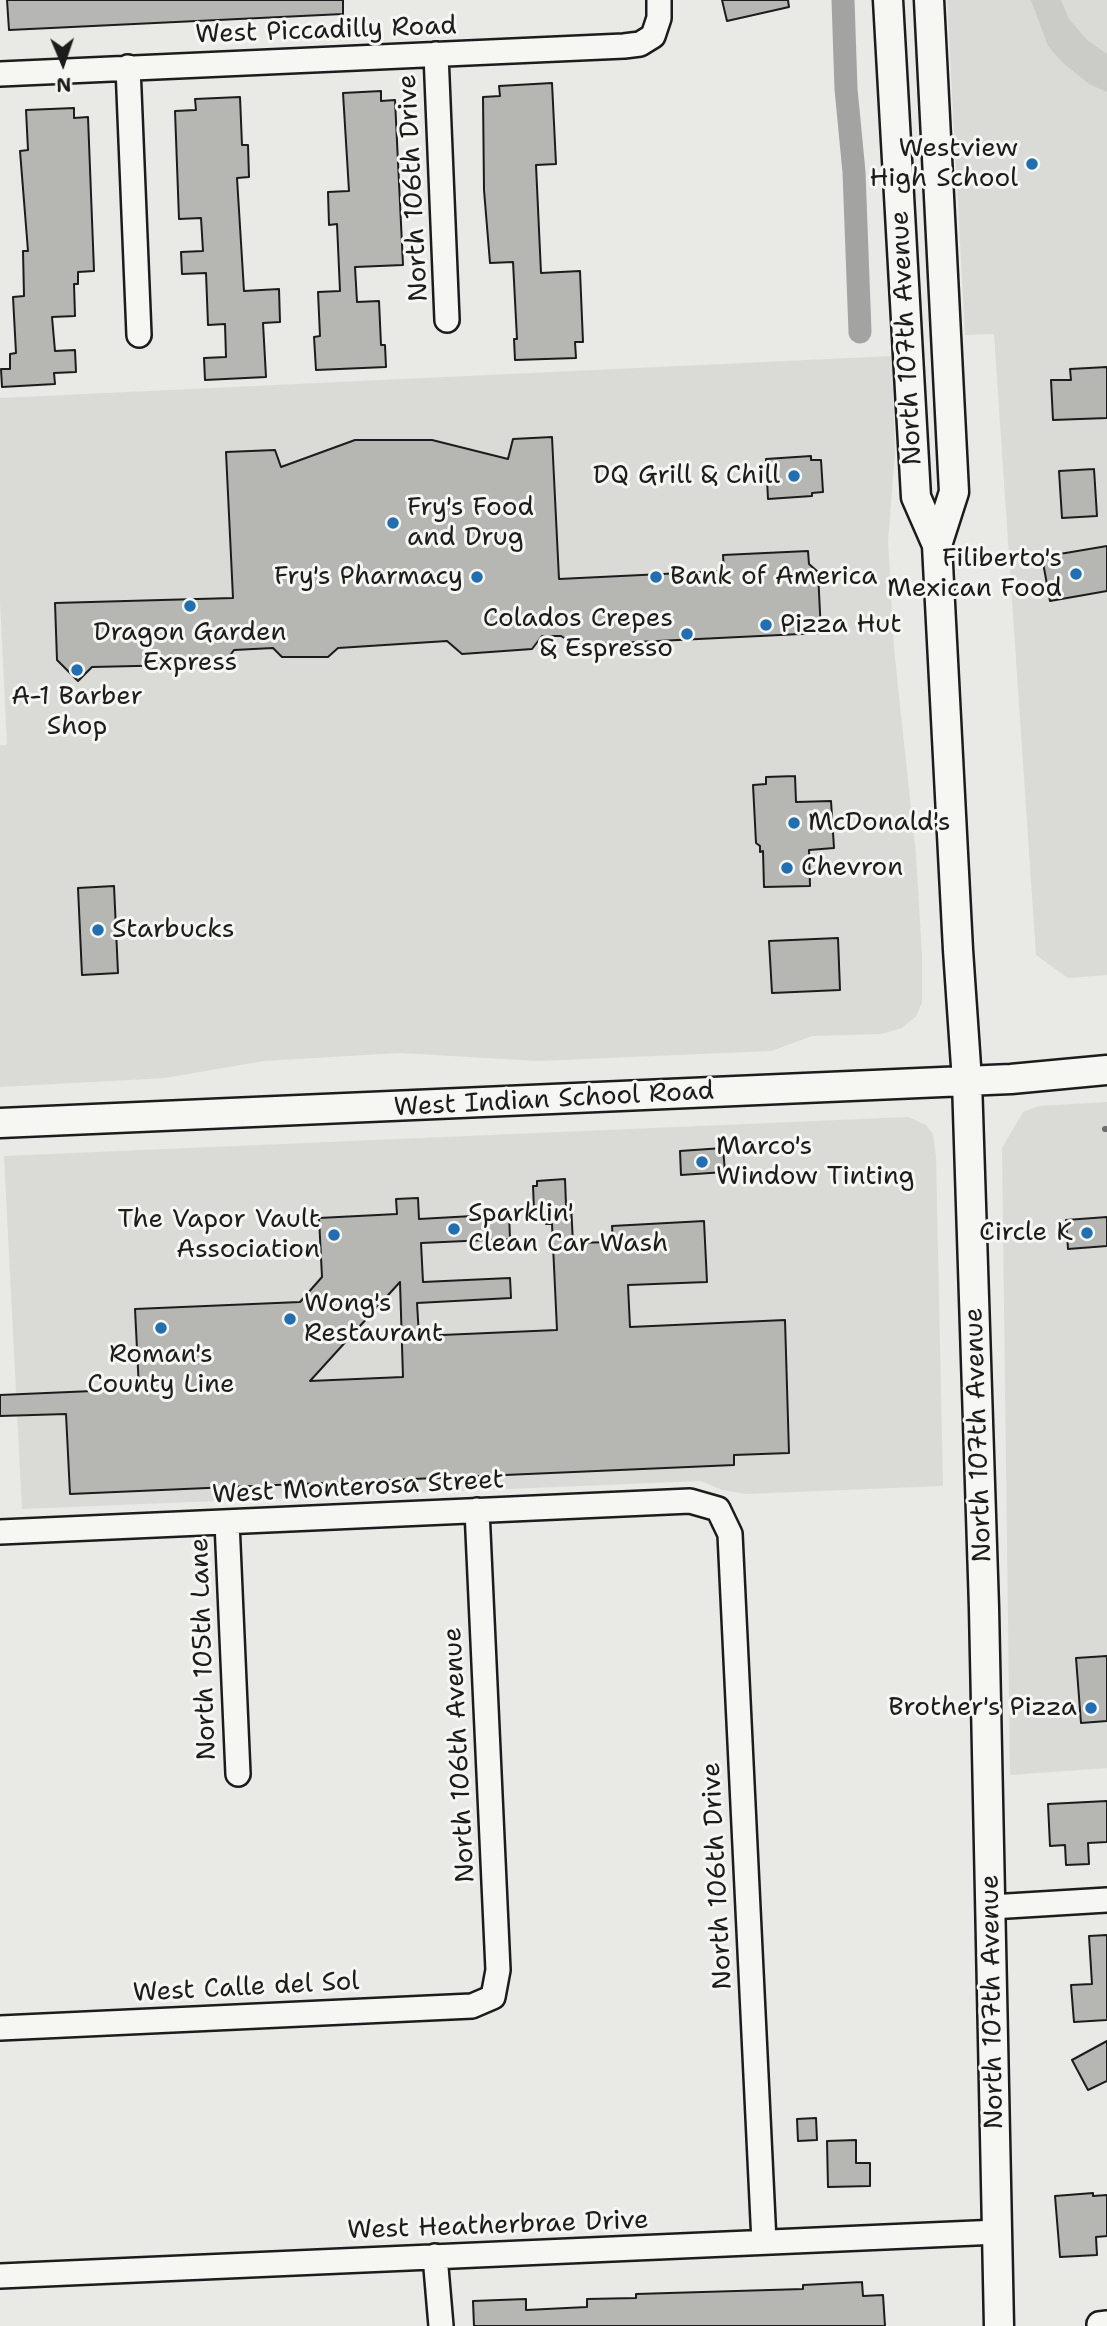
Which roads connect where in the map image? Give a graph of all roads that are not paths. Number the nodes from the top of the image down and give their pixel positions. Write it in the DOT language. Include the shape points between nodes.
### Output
graph roads {
  1 [pos="659,0"];
  2 [pos="888,0"];
  3 [pos="929,0"];
  4 [pos="436,54"];
  5 [pos="128,67"];
  6 [pos="0,74"];
  7 [pos="447,320"];
  8 [pos="139,335"];
  9 [pos="937,545"];
  10 [pos="1107,1070"];
  11 [pos="967,1081"];
  12 [pos="0,1123"];
  13 [pos="718,1509"];
  14 [pos="477,1510"];
  15 [pos="227,1522"];
  16 [pos="0,1532"];
  17 [pos="238,1774"];
  18 [pos="1107,1900"];
  19 [pos="990,1907"];
  20 [pos="493,1997"];
  21 [pos="0,2028"];
  22 [pos="998,2232"];
  23 [pos="764,2242"];
  24 [pos="435,2256"];
  25 [pos="0,2276"];
  26 [pos="441,2326"];
  27 [pos="999,2326"];
  1 -- 4 [label="street, West Piccadilly Road" via="653,36 640,44"];
  2 -- 9 [label="main road, North 107th Avenue" via="916,497"];
  3 -- 9 [label="main road, North 107th Avenue" via="954,492"];
  4 -- 5 [label="street, West Piccadilly Road"];
  4 -- 7 [label="street, North 106th Drive"];
  5 -- 6 [label="street, West Piccadilly Road"];
  5 -- 8 [label="street"];
  9 -- 11 [label="main road, North 107th Avenue"];
  10 -- 11 [label="main road, West Indian School Road"];
  11 -- 12 [label="main road, West Indian School Road"];
  11 -- 19 [label="main road, North 107th Avenue"];
  13 -- 14 [label="street, West Monterosa Street" via="690,1501"];
  13 -- 23 [label="street, North 106th Drive" via="730,1534"];
  14 -- 15 [label="street, West Monterosa Street"];
  14 -- 20 [label="street, North 106th Avenue" via="498,1970"];
  15 -- 16 [label="street, West Monterosa Street"];
  15 -- 17 [label="street, North 105th Lane"];
  18 -- 19 [label="street"];
  19 -- 22 [label="main road, North 107th Avenue"];
  20 -- 21 [label="street, West Calle del Sol" via="472,2006"];
  22 -- 23 [label="street, West Heatherbrae Drive"];
  22 -- 27 [label="main road, North 107th Avenue"];
  23 -- 24 [label="street, West Heatherbrae Drive"];
  24 -- 25 [label="street, West Heatherbrae Drive"];
  24 -- 26 [label="street"];
}
